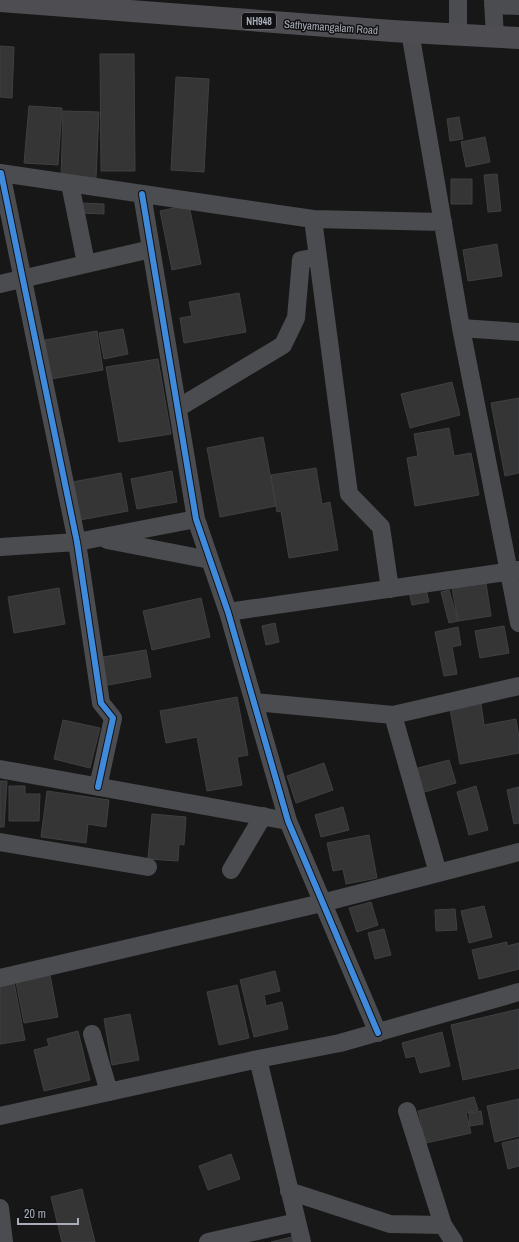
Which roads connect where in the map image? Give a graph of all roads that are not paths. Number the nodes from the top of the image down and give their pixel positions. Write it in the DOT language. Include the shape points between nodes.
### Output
graph roads {
  1 [pos="458,0"];
  2 [pos="0,1"];
  3 [pos="493,2"];
  4 [pos="519,6"];
  5 [pos="410,32"];
  6 [pos="458,35"];
  7 [pos="496,37"];
  8 [pos="519,38"];
  9 [pos="1,173"];
  10 [pos="70,184"];
  11 [pos="142,194"];
  12 [pos="313,219"];
  13 [pos="443,222"];
  14 [pos="151,249"];
  15 [pos="318,258"];
  16 [pos="86,263"];
  17 [pos="23,278"];
  18 [pos="0,284"];
  19 [pos="461,328"];
  20 [pos="519,332"];
  21 [pos="178,408"];
  22 [pos="196,519"];
  23 [pos="98,538"];
  24 [pos="77,542"];
  25 [pos="0,547"];
  26 [pos="210,560"];
  27 [pos="514,571"];
  28 [pos="390,589"];
  29 [pos="228,612"];
  30 [pos="519,623"];
  31 [pos="519,686"];
  32 [pos="254,702"];
  33 [pos="393,715"];
  34 [pos="0,769"];
  35 [pos="98,787"];
  36 [pos="263,816"];
  37 [pos="288,821"];
  38 [pos="0,842"];
  39 [pos="519,852"];
  40 [pos="148,867"];
  41 [pos="231,870"];
  42 [pos="438,873"];
  43 [pos="322,903"];
  44 [pos="0,978"];
  45 [pos="519,992"];
  46 [pos="378,1032"];
  47 [pos="92,1034"];
  48 [pos="258,1058"];
  49 [pos="109,1092"];
  50 [pos="407,1112"];
  51 [pos="0,1116"];
  52 [pos="289,1191"];
  53 [pos="0,1208"];
  54 [pos="297,1222"];
  55 [pos="443,1225"];
  56 [pos="4,1242"];
  57 [pos="208,1242"];
  58 [pos="302,1242"];
  59 [pos="454,1242"];
  1 -- 6 [label="street"];
  2 -- 5 [label="highway, Sathyamangalam Road / NH948"];
  3 -- 4 [label="street"];
  3 -- 7 [label="street"];
  5 -- 6 [label="highway, Sathyamangalam Road / NH948"];
  5 -- 13 [label="street"];
  6 -- 7 [label="highway, Sathyamangalam Road / NH948"];
  7 -- 8 [label="highway, Sathyamangalam Road / NH948"];
  9 -- 10 [label="street"];
  9 -- 17 [label="street"];
  10 -- 11 [label="street"];
  10 -- 16 [label="street"];
  11 -- 12 [label="street"];
  11 -- 14 [label="street"];
  12 -- 13 [label="street"];
  12 -- 15 [label="street"];
  13 -- 19 [label="street"];
  14 -- 16 [label="street"];
  14 -- 21 [label="street"];
  15 -- 21 [label="street" via="301,260 296,318 283,345"];
  15 -- 28 [label="street" via="349,494 381,527"];
  16 -- 17 [label="street"];
  17 -- 18 [label="street"];
  17 -- 24 [label="street"];
  19 -- 20 [label="street"];
  19 -- 27 [label="street"];
  21 -- 22 [label="street"];
  22 -- 23 [label="street"];
  22 -- 26 [label="street"];
  23 -- 24 [label="street"];
  23 -- 26 [label="street"];
  24 -- 25 [label="street"];
  24 -- 35 [label="street" via="101,703 113,718"];
  26 -- 29 [label="street"];
  27 -- 28 [label="street"];
  27 -- 30 [label="street"];
  28 -- 29 [label="street"];
  29 -- 32 [label="street"];
  31 -- 33 [label="street"];
  32 -- 33 [label="street"];
  32 -- 37 [label="street"];
  33 -- 42 [label="street"];
  34 -- 35 [label="street"];
  35 -- 36 [label="street"];
  36 -- 37 [label="street"];
  36 -- 41 [label="street"];
  37 -- 43 [label="street"];
  38 -- 40 [label="street"];
  39 -- 42 [label="street"];
  42 -- 43 [label="street"];
  43 -- 44 [label="street"];
  43 -- 46 [label="street"];
  45 -- 46 [label="street"];
  46 -- 48 [label="street" via="340,1043"];
  47 -- 49 [label="street"];
  48 -- 49 [label="street"];
  48 -- 52 [label="street"];
  49 -- 51 [label="street"];
  50 -- 55 [label="street"];
  52 -- 54 [label="street"];
  52 -- 55 [label="street" via="390,1224"];
  53 -- 56 [label="street"];
  54 -- 57 [label="street"];
  54 -- 58 [label="street"];
  55 -- 59 [label="street"];
}
